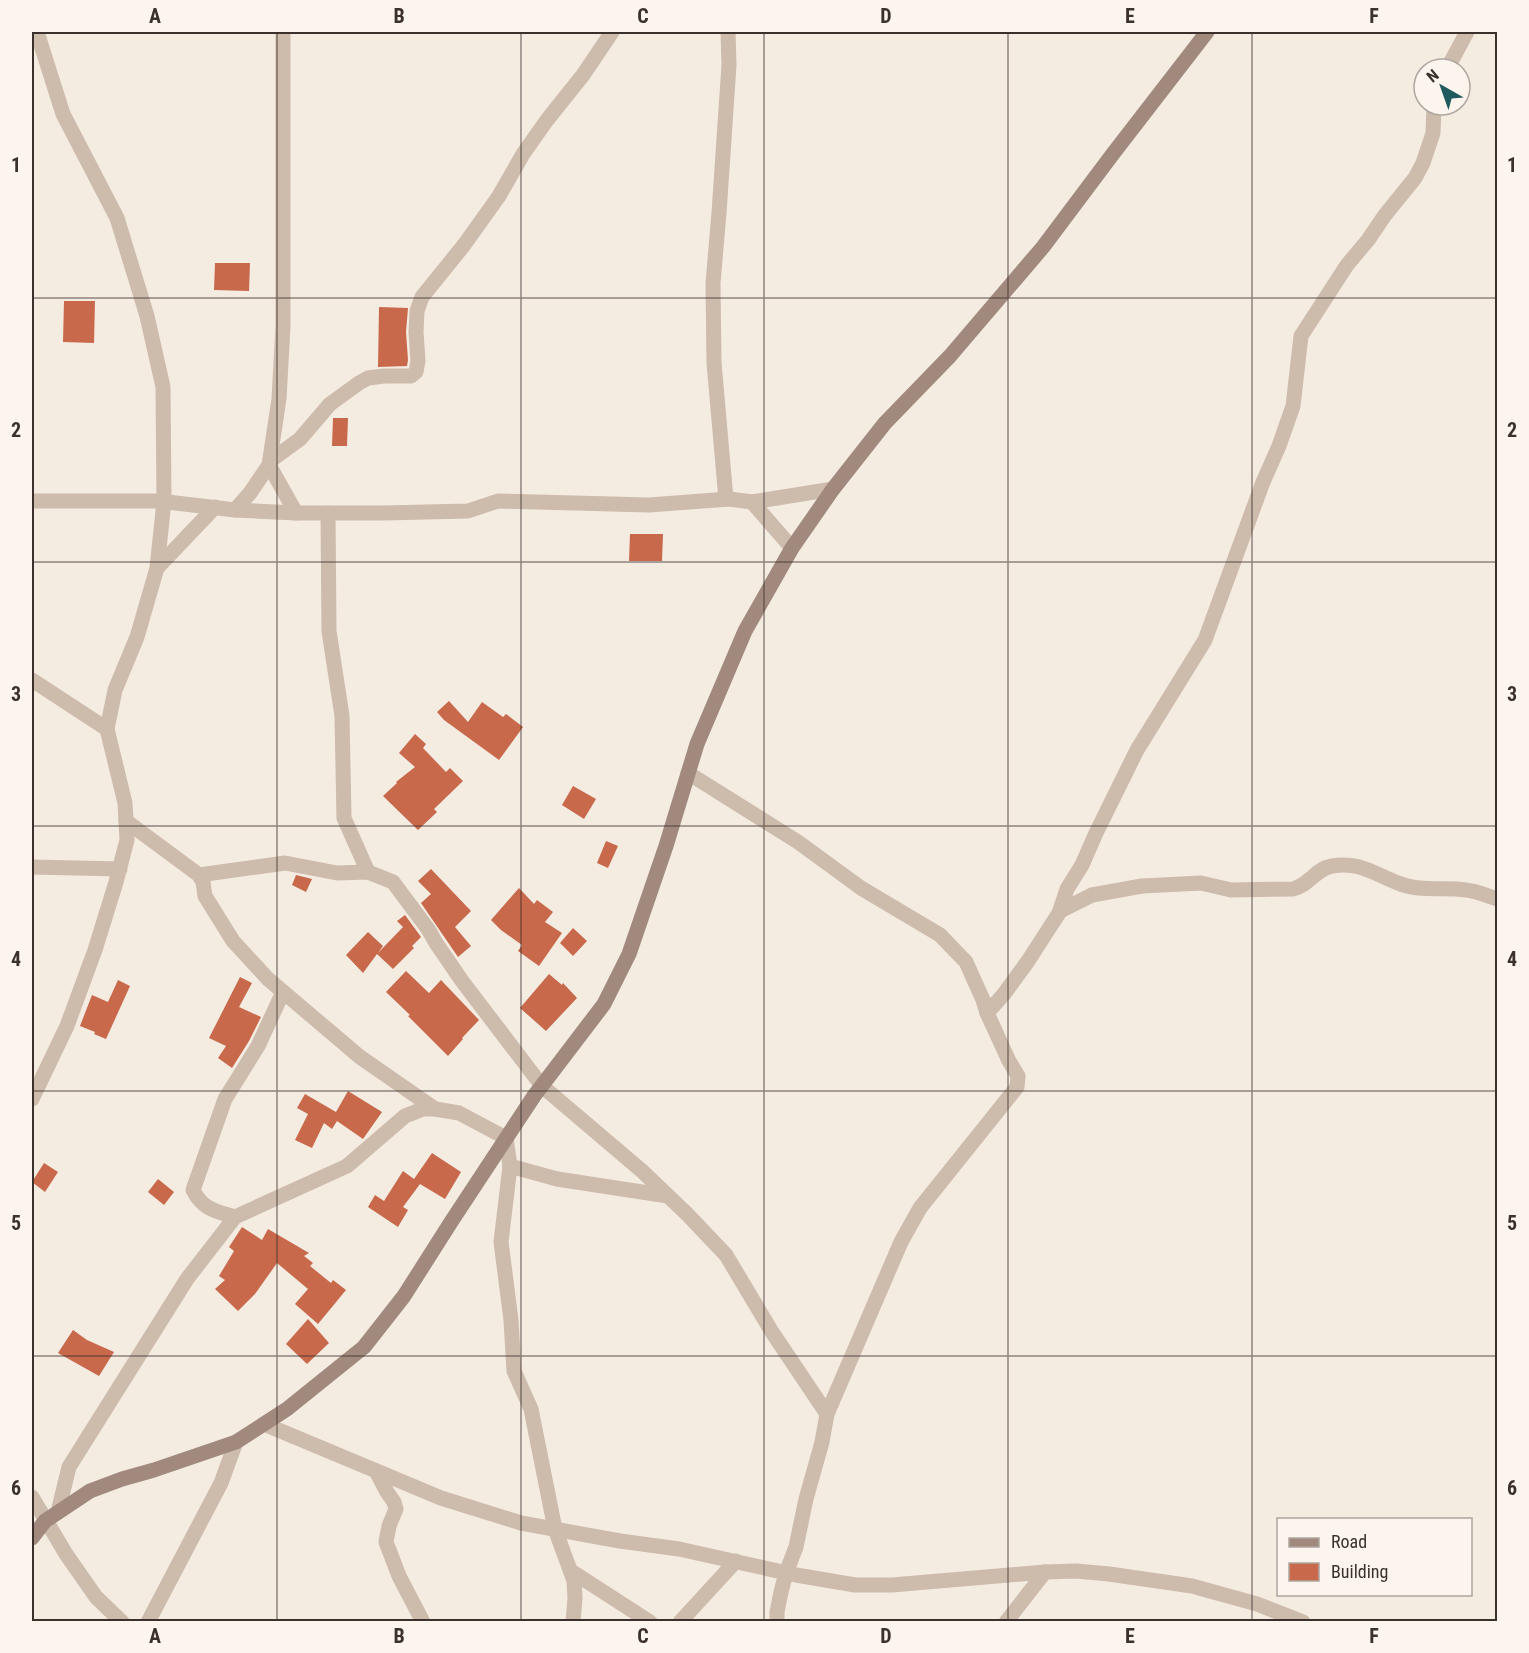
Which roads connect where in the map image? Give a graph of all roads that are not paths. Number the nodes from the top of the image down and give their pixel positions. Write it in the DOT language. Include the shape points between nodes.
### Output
graph roads {
  1 [pos="36,32"];
  2 [pos="282,32"];
  3 [pos="612,32"];
  4 [pos="728,32"];
  5 [pos="1207,32"];
  6 [pos="1467,32"];
  7 [pos="1453,57"];
  8 [pos="1434,117"];
  9 [pos="269,463"];
  10 [pos="834,489"];
  11 [pos="726,499"];
  12 [pos="32,501"];
  13 [pos="164,501"];
  14 [pos="752,502"];
  15 [pos="215,507"];
  16 [pos="235,510"];
  17 [pos="296,513"];
  18 [pos="328,513"];
  19 [pos="792,548"];
  20 [pos="157,568"];
  21 [pos="32,680"];
  22 [pos="107,729"];
  23 [pos="687,773"];
  24 [pos="126,821"];
  25 [pos="32,867"];
  26 [pos="120,869"];
  27 [pos="368,872"];
  28 [pos="199,875"];
  29 [pos="1497,899"];
  30 [pos="1060,911"];
  31 [pos="283,992"];
  32 [pos="987,1013"];
  33 [pos="542,1086"];
  34 [pos="32,1099"];
  35 [pos="435,1108"];
  36 [pos="506,1138"];
  37 [pos="510,1166"];
  38 [pos="668,1196"];
  39 [pos="235,1217"];
  40 [pos="827,1414"];
  41 [pos="264,1424"];
  42 [pos="236,1442"];
  43 [pos="376,1471"];
  44 [pos="32,1497"];
  45 [pos="51,1517"];
  46 [pos="555,1529"];
  47 [pos="32,1538"];
  48 [pos="736,1561"];
  49 [pos="571,1571"];
  50 [pos="1045,1572"];
  51 [pos="786,1573"];
  52 [pos="1282,1618"];
  53 [pos="122,1622"];
  54 [pos="148,1622"];
  55 [pos="423,1622"];
  56 [pos="573,1622"];
  57 [pos="650,1622"];
  58 [pos="680,1622"];
  59 [pos="777,1622"];
  60 [pos="1006,1622"];
  61 [pos="1303,1622"];
  1 -- 13 [label="street" via="63,114 117,218 147,316 163,387"];
  2 -- 9 [label="street" via="283,326 279,399"];
  3 -- 9 [label="street" via="547,120 464,245 422,297 417,311 416,372 411,376 368,378 359,383 330,404 300,439"];
  4 -- 11 [label="street" via="713,283 714,363"];
  5 -- 10 [label="street" via="1043,247 950,356 885,423"];
  6 -- 7 [label="street"];
  8 -- 30 [label="street" via="1433,133 1415,178 1347,265 1301,336 1293,406 1204,640 1137,750 1067,888"];
  9 -- 16 [label="street"];
  9 -- 17 [label="street"];
  10 -- 14 [label="street"];
  10 -- 19 [label="street"];
  11 -- 14 [label="street"];
  11 -- 18 [label="street" via="649,505 498,501 468,511"];
  12 -- 13 [label="street"];
  13 -- 15 [label="street"];
  13 -- 20 [label="street"];
  14 -- 19 [label="street"];
  15 -- 16 [label="street"];
  15 -- 20 [label="street"];
  16 -- 17 [label="street"];
  17 -- 18 [label="street"];
  18 -- 27 [label="street" via="329,631 342,716 344,818"];
  19 -- 23 [label="street" via="746,631"];
  20 -- 22 [label="street" via="137,637 115,690"];
  21 -- 22 [label="street"];
  22 -- 24 [label="street"];
  23 -- 32 [label="street" via="807,848 861,888 940,935 966,962"];
  23 -- 33 [label="street" via="629,954 604,1005"];
  24 -- 26 [label="street" via="127,840"];
  24 -- 28 [label="street"];
  25 -- 26 [label="street"];
  26 -- 34 [label="street" via="67,1026"];
  27 -- 28 [label="street" via="337,873 285,863"];
  27 -- 33 [label="street" via="393,882"];
  28 -- 31 [label="street" via="205,896 233,941"];
  29 -- 30 [label="street" via="1466,890 1399,884 1354,865 1321,870 1293,889 1232,890 1201,883 1142,886 1092,895"];
  30 -- 32 [label="street" via="1028,961"];
  31 -- 35 [label="street" via="360,1057"];
  31 -- 39 [label="street" via="258,1046 225,1099 193,1190 209,1209"];
  32 -- 40 [label="street" via="1018,1076 1017,1087 920,1208 901,1242"];
  33 -- 36 [label="street"];
  33 -- 38 [label="street"];
  35 -- 36 [label="street" via="459,1113"];
  35 -- 39 [label="street" via="423,1108 405,1116 346,1166"];
  36 -- 37 [label="street"];
  36 -- 41 [label="street" via="404,1296 364,1347"];
  37 -- 38 [label="street" via="557,1179"];
  37 -- 46 [label="street" via="501,1242 514,1371 531,1409"];
  38 -- 40 [label="street" via="726,1255"];
  39 -- 45 [label="street" via="187,1279 69,1467"];
  40 -- 51 [label="street" via="796,1547"];
  41 -- 42 [label="street"];
  41 -- 43 [label="street"];
  42 -- 45 [label="street" via="90,1491"];
  42 -- 54 [label="street" via="221,1483"];
  43 -- 46 [label="street" via="441,1498 521,1523"];
  43 -- 55 [label="street" via="396,1509 386,1542"];
  44 -- 45 [label="street"];
  45 -- 47 [label="street"];
  45 -- 53 [label="street" via="96,1598"];
  46 -- 48 [label="street"];
  46 -- 49 [label="street"];
  48 -- 51 [label="street"];
  48 -- 58 [label="street"];
  49 -- 56 [label="street"];
  49 -- 57 [label="street"];
  50 -- 51 [label="street" via="892,1585 855,1585"];
  50 -- 52 [label="street" via="1109,1574 1192,1586 1257,1604"];
  50 -- 60 [label="street"];
  51 -- 59 [label="street"];
  52 -- 61 [label="street"];
}
